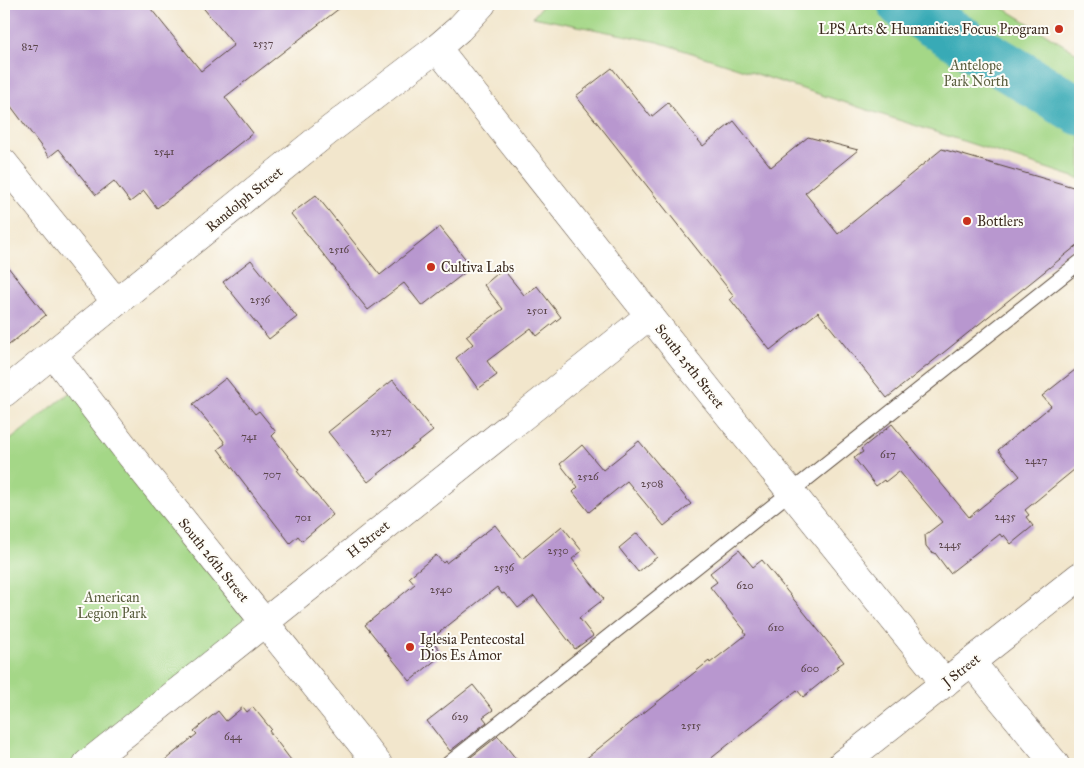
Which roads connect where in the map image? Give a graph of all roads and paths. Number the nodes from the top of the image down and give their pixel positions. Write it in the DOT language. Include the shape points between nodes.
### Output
graph roads {
  1 [pos="482,4"];
  2 [pos="436,48"];
  3 [pos="4,163"];
  4 [pos="1080,262"];
  5 [pos="116,302"];
  6 [pos="650,315"];
  7 [pos="52,354"];
  8 [pos="4,393"];
  9 [pos="791,491"];
  10 [pos="1080,576"];
  11 [pos="264,622"];
  12 [pos="971,662"];
  13 [pos="945,683"];
  14 [pos="87,764"];
  15 [pos="378,764"];
  16 [pos="448,764"];
  17 [pos="842,764"];
  18 [pos="1054,764"];
  1 -- 2 [label="street, Randolph Street"];
  2 -- 5 [label="street, Randolph Street"];
  2 -- 6 [label="street, South 25th Street"];
  3 -- 5 [label="street"];
  4 -- 9 [label="lane"];
  5 -- 7 [label="street, Randolph Street"];
  6 -- 9 [label="street, South 25th Street"];
  6 -- 11 [label="street, H Street"];
  7 -- 8 [label="street, Randolph Street"];
  7 -- 11 [label="street, South 26th Street"];
  9 -- 13 [label="street, South 25th Street"];
  9 -- 16 [label="lane"];
  10 -- 12 [label="street, J Street"];
  11 -- 14 [label="street, H Street"];
  11 -- 15 [label="street, South 26th Street"];
  12 -- 13 [label="street, J Street"];
  12 -- 18 [label="street"];
  13 -- 17 [label="street, J Street"];
}
